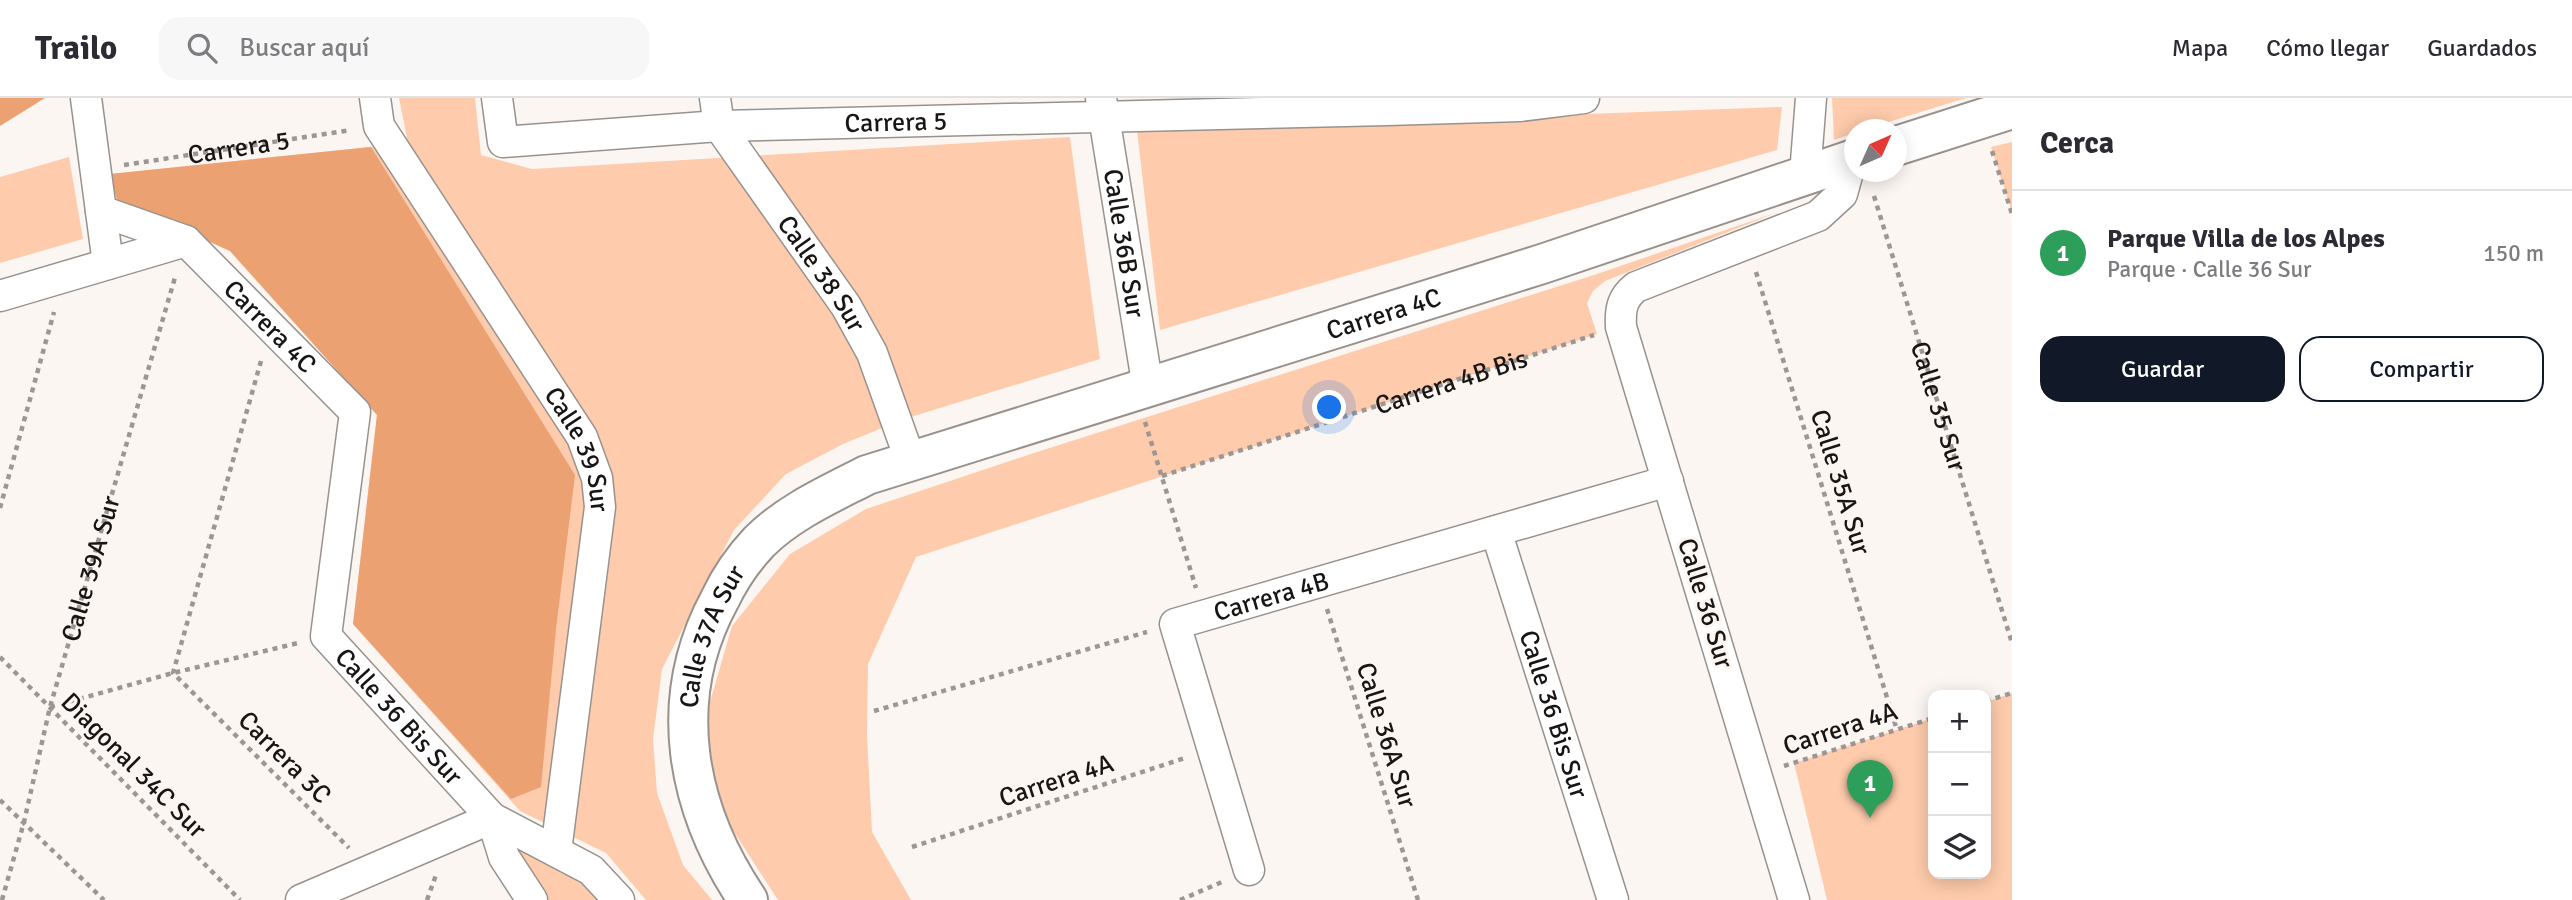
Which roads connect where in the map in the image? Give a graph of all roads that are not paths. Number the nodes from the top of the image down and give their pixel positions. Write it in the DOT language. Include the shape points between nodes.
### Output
graph roads {
  1 [pos="86,98"];
  2 [pos="497,98"];
  3 [pos="1584,98"];
  4 [pos="1811,98"];
  5 [pos="1520,102"];
  6 [pos="1102,107"];
  7 [pos="2012,109"];
  8 [pos="377,112"];
  9 [pos="717,112"];
  10 [pos="1907,142"];
  11 [pos="1844,170"];
  12 [pos="1805,175"];
  13 [pos="1850,182"];
  14 [pos="101,211"];
  15 [pos="186,241"];
  16 [pos="108,264"];
  17 [pos="0,296"];
  18 [pos="1145,399"];
  19 [pos="355,412"];
  20 [pos="911,461"];
  21 [pos="1668,481"];
  22 [pos="1496,531"];
  23 [pos="492,818"];
  24 [pos="556,851"];
  25 [pos="1249,870"];
  26 [pos="301,900"];
  27 [pos="532,900"];
  28 [pos="619,900"];
  29 [pos="748,900"];
  30 [pos="1613,900"];
  31 [pos="1794,900"];
  1 -- 14 [label="street"];
  2 -- 9 [label="street, Carrera 5" via="503,142"];
  3 -- 5 [label="street, Carrera 5"];
  4 -- 12 [label="street"];
  5 -- 6 [label="street, Carrera 5"];
  6 -- 9 [label="street, Carrera 5"];
  6 -- 18 [label="street, Calle 36B Sur"];
  7 -- 10 [label="main road"];
  8 -- 24 [label="street, Calle 39 Sur" via="582,437 597,478 600,507"];
  9 -- 20 [label="street, Calle 38 Sur" via="846,306 872,353"];
  11 -- 12 [label="main road, Carrera 4C"];
  12 -- 18 [label="main road, Carrera 4C"];
  13 -- 21 [label="street, Calle 36 Sur" via="1818,216 1627,294 1622,316"];
  14 -- 15 [label="street, Carrera 4C"];
  14 -- 16 [label="street"];
  15 -- 16 [label="street"];
  15 -- 19 [label="street, Carrera 4C"];
  16 -- 17 [label="street"];
  18 -- 20 [label="main road, Carrera 4C"];
  19 -- 23 [label="street, Calle 36 Bis Sur" via="326,636"];
  20 -- 29 [label="main road, Calle 37A Sur" via="867,475 793,515 759,542 733,574 709,618 694,664 688,746 713,837"];
  21 -- 22 [label="street, Carrera 4B"];
  21 -- 31 [label="street, Calle 36 Sur"];
  22 -- 25 [label="street, Carrera 4B" via="1175,624"];
  22 -- 30 [label="street, Calle 36 Bis Sur"];
  23 -- 24 [label="street, Calle 36 Bis Sur"];
  23 -- 26 [label="street"];
  23 -- 27 [label="street" via="503,857"];
  24 -- 28 [label="street, Calle 36 Bis Sur" via="591,870"];
}
